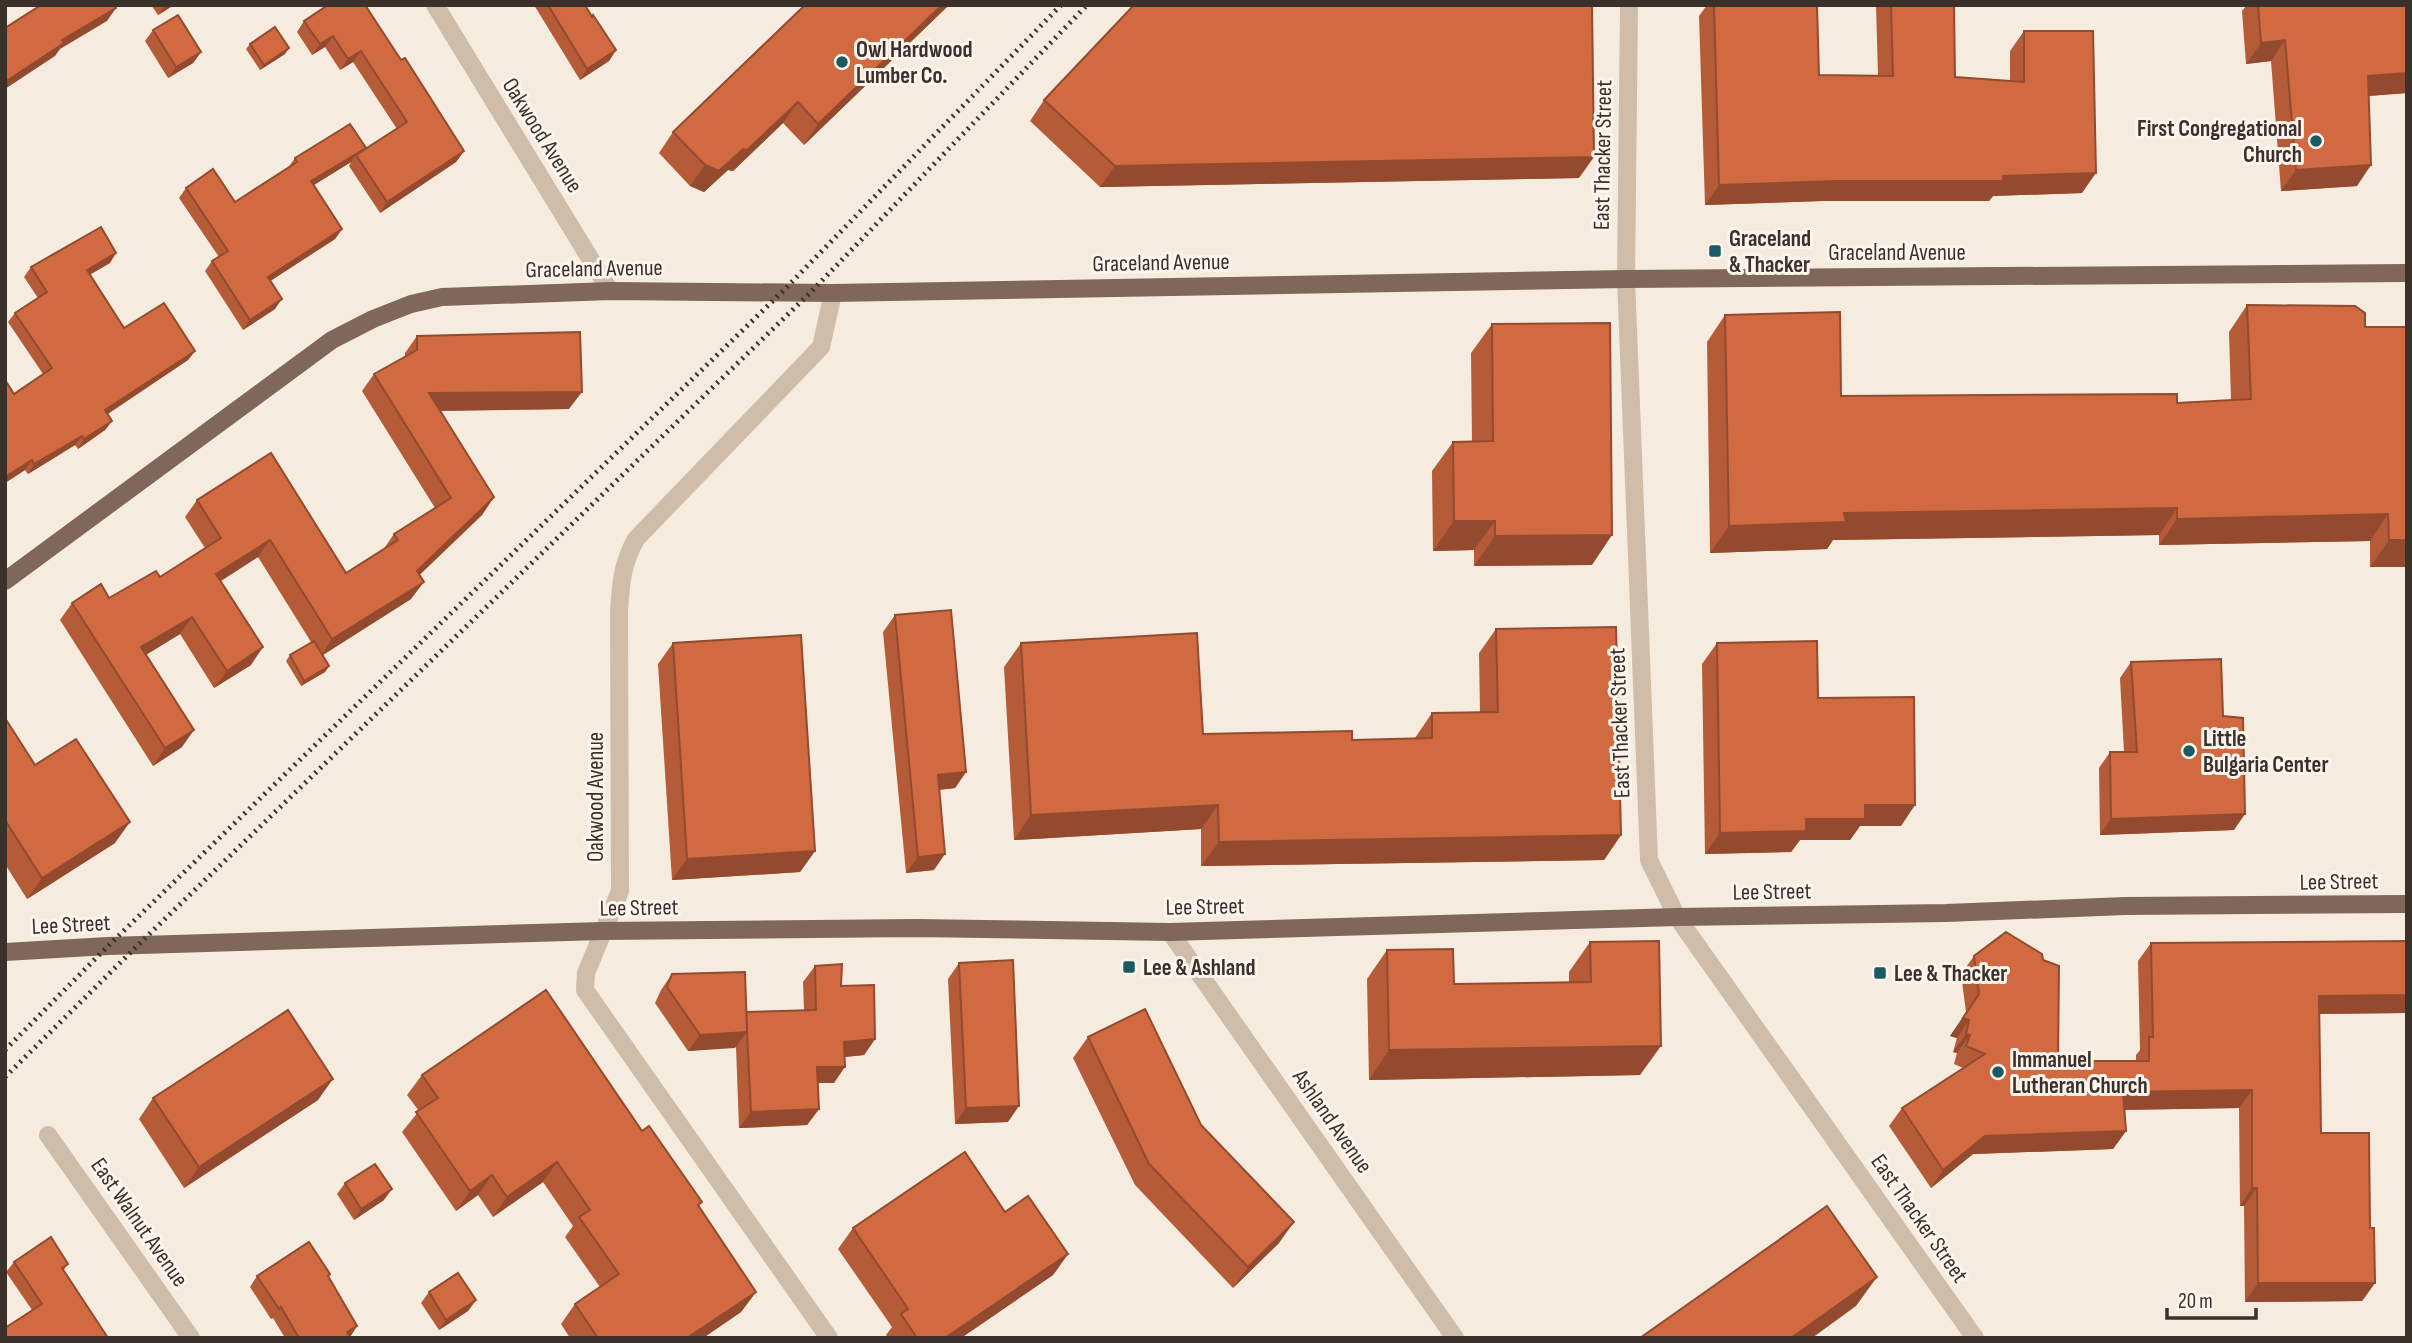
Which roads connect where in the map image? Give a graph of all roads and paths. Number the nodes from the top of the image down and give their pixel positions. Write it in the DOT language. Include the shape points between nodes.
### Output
graph roads {
  1 [pos="435,5"];
  2 [pos="1629,5"];
  3 [pos="2407,273"];
  4 [pos="1626,279"];
  5 [pos="610,291"];
  6 [pos="833,293"];
  7 [pos="5,581"];
  8 [pos="2407,904"];
  9 [pos="1677,918"];
  10 [pos="602,931"];
  11 [pos="1170,932"];
  12 [pos="5,952"];
  13 [pos="48,1135"];
  14 [pos="191,1338"];
  15 [pos="828,1338"];
  16 [pos="1455,1338"];
  17 [pos="1975,1338"];
  1 -- 5 [label="street, Oakwood Avenue"];
  2 -- 4 [label="street, East Thacker Street"];
  3 -- 4 [label="main road, Graceland Avenue"];
  4 -- 6 [label="main road, Graceland Avenue"];
  4 -- 9 [label="street, East Thacker Street" via="1650,860"];
  5 -- 6 [label="main road, Graceland Avenue"];
  5 -- 7 [label="main road, Graceland Avenue" via="442,297 373,318 332,340"];
  6 -- 10 [label="street, Oakwood Avenue" via="821,346 636,539 626,557 619,611 620,891"];
  8 -- 9 [label="main road, Lee Street"];
  9 -- 11 [label="main road, Lee Street"];
  9 -- 17 [label="street, East Thacker Street"];
  10 -- 11 [label="main road, Lee Street" via="916,928"];
  10 -- 12 [label="main road, Lee Street"];
  10 -- 15 [label="street, Oakwood Avenue" via="586,973 585,990"];
  11 -- 16 [label="street, Ashland Avenue"];
  13 -- 14 [label="street, East Walnut Avenue"];
}
